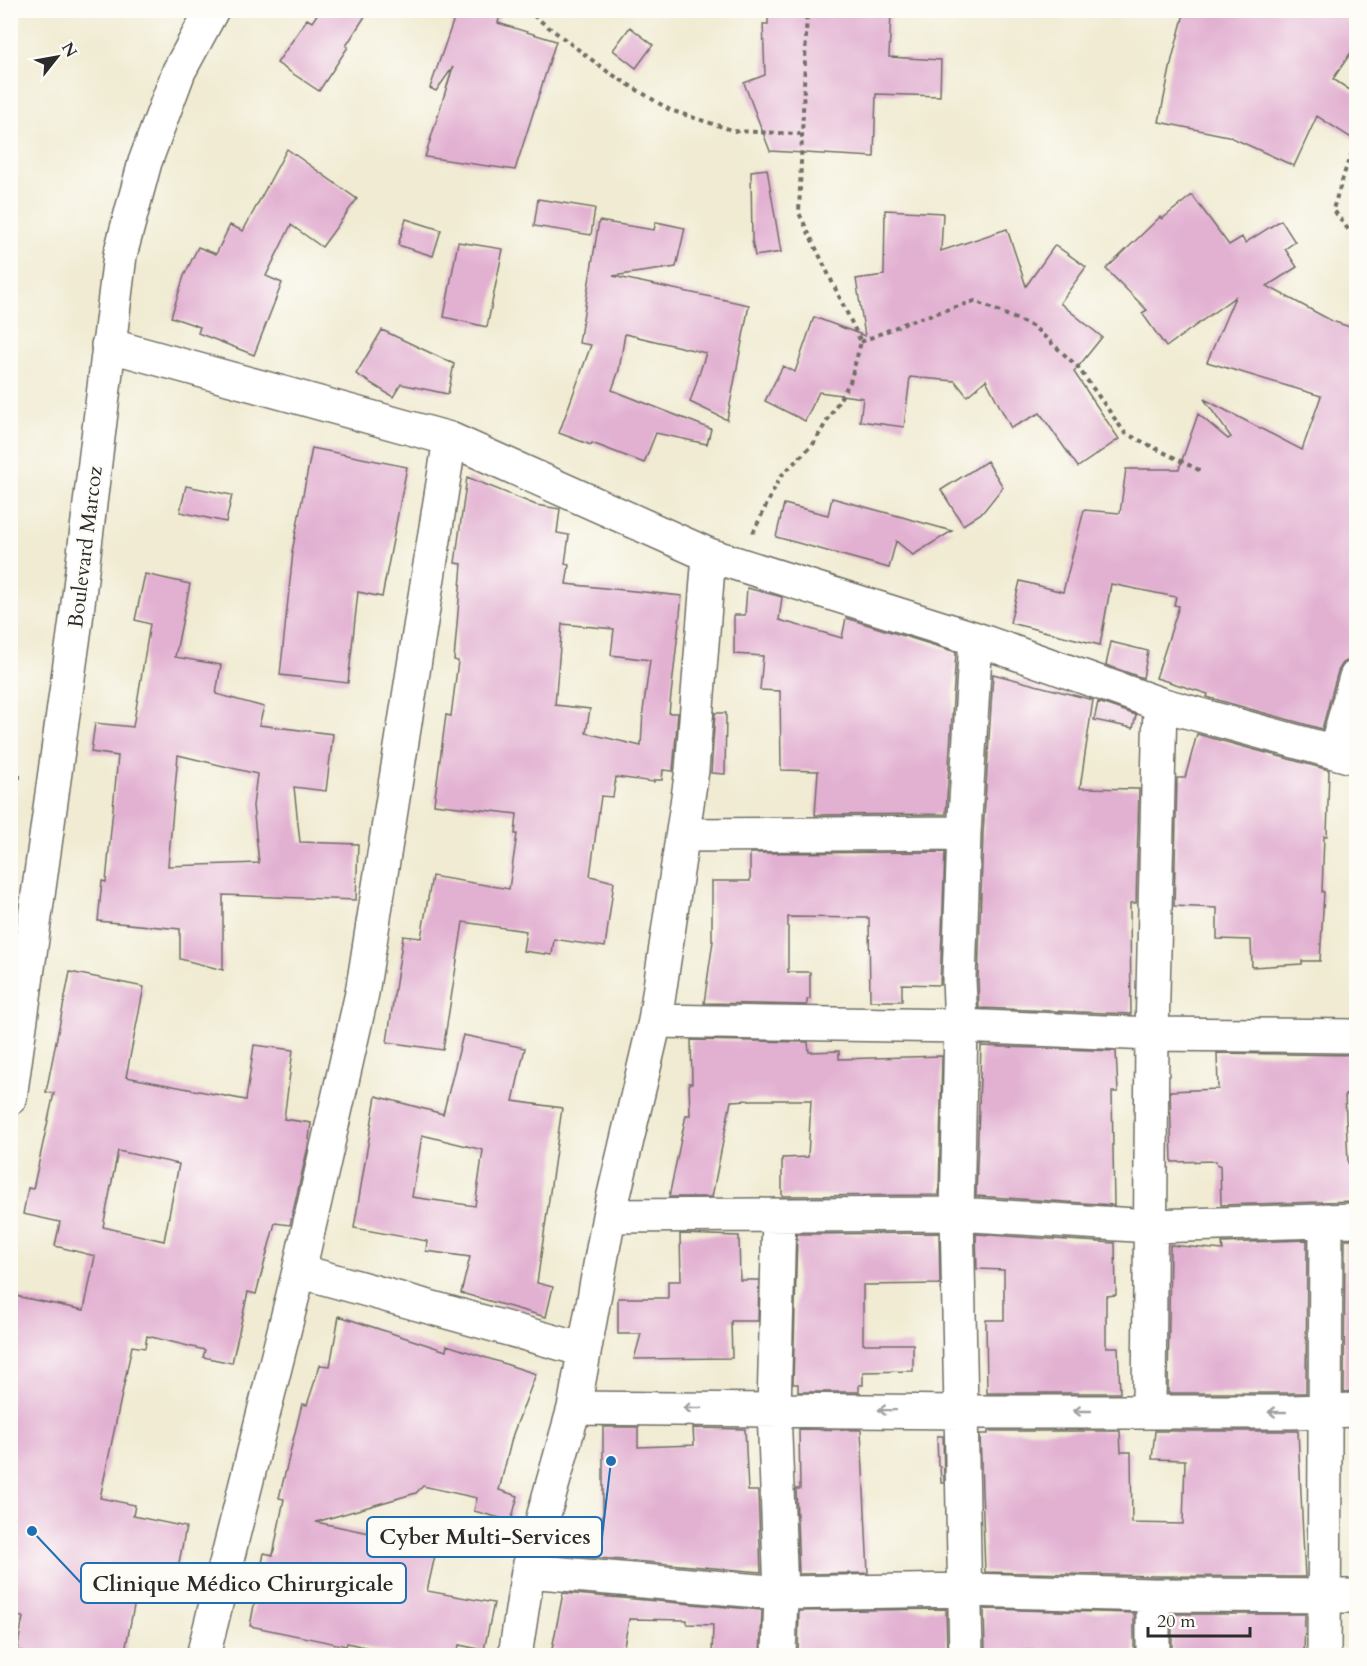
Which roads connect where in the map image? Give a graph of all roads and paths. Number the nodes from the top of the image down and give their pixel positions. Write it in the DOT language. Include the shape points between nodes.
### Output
graph roads {
  1 [pos="212,10"];
  2 [pos="526,10"];
  3 [pos="807,10"];
  4 [pos="800,134"];
  5 [pos="1356,144"];
  6 [pos="1356,240"];
  7 [pos="861,342"];
  8 [pos="108,345"];
  9 [pos="450,439"];
  10 [pos="1201,471"];
  11 [pos="724,559"];
  12 [pos="976,639"];
  13 [pos="1356,677"];
  14 [pos="1160,704"];
  15 [pos="1346,755"];
  16 [pos="964,833"];
  17 [pos="684,835"];
  18 [pos="655,1021"];
  19 [pos="961,1026"];
  20 [pos="1152,1034"];
  21 [pos="1356,1036"];
  22 [pos="10,1098"];
  23 [pos="957,1214"];
  24 [pos="609,1216"];
  25 [pos="779,1216"];
  26 [pos="1341,1220"];
  27 [pos="1151,1226"];
  28 [pos="299,1270"];
  29 [pos="584,1350"];
  30 [pos="574,1408"];
  31 [pos="774,1409"];
  32 [pos="1149,1411"];
  33 [pos="1341,1411"];
  34 [pos="960,1412"];
  35 [pos="528,1571"];
  36 [pos="965,1590"];
  37 [pos="782,1593"];
  38 [pos="1154,1595"];
  39 [pos="1324,1596"];
  40 [pos="1356,1596"];
  41 [pos="10,1650"];
  42 [pos="207,1655"];
  43 [pos="38,1656"];
  44 [pos="515,1656"];
  45 [pos="779,1656"];
  46 [pos="966,1656"];
  47 [pos="1153,1656"];
  48 [pos="1324,1656"];
  1 -- 8 [label="street, Boulevard Marcoz" via="179,71 145,162 120,255"];
  2 -- 4 [label="path" via="608,72 670,110 735,131"];
  3 -- 4 [label="path"];
  4 -- 7 [label="path" via="798,213"];
  5 -- 6 [label="path" via="1333,209"];
  7 -- 10 [label="path" via="975,301 1034,327 1069,358 1125,434"];
  7 -- 11 [label="path" via="849,382 814,443 780,477"];
  8 -- 9 [label="street"];
  8 -- 22 [label="street, Boulevard Marcoz" via="76,620"];
  9 -- 11 [label="street"];
  9 -- 28 [label="street" via="362,993"];
  11 -- 12 [label="street"];
  11 -- 17 [label="street"];
  12 -- 14 [label="street"];
  12 -- 16 [label="street"];
  13 -- 15 [label="street"];
  14 -- 15 [label="street"];
  14 -- 20 [label="street"];
  16 -- 17 [label="street"];
  16 -- 19 [label="street"];
  17 -- 18 [label="street"];
  18 -- 19 [label="street"];
  18 -- 24 [label="street"];
  19 -- 20 [label="street"];
  19 -- 23 [label="street"];
  20 -- 21 [label="street"];
  20 -- 27 [label="street"];
  23 -- 25 [label="street"];
  23 -- 27 [label="street"];
  23 -- 34 [label="street"];
  24 -- 25 [label="street"];
  24 -- 29 [label="street"];
  25 -- 31 [label="street"];
  26 -- 27 [label="street"];
  26 -- 33 [label="street"];
  27 -- 32 [label="street"];
  28 -- 29 [label="street"];
  28 -- 42 [label="street"];
  29 -- 30 [label="street"];
  31 -- 30 [label="street, one-way"];
  30 -- 35 [label="street"];
  34 -- 31 [label="street, one-way"];
  31 -- 37 [label="street"];
  33 -- 32 [label="street, one-way"];
  32 -- 34 [label="street, one-way"];
  33 -- 39 [label="street"];
  34 -- 36 [label="street"];
  35 -- 37 [label="street"];
  35 -- 44 [label="street"];
  36 -- 37 [label="street"];
  36 -- 38 [label="street"];
  36 -- 46 [label="street"];
  37 -- 45 [label="street"];
  38 -- 39 [label="street"];
  38 -- 47 [label="street"];
  39 -- 40 [label="street"];
  39 -- 48 [label="street"];
  41 -- 43 [label="path"];
}
